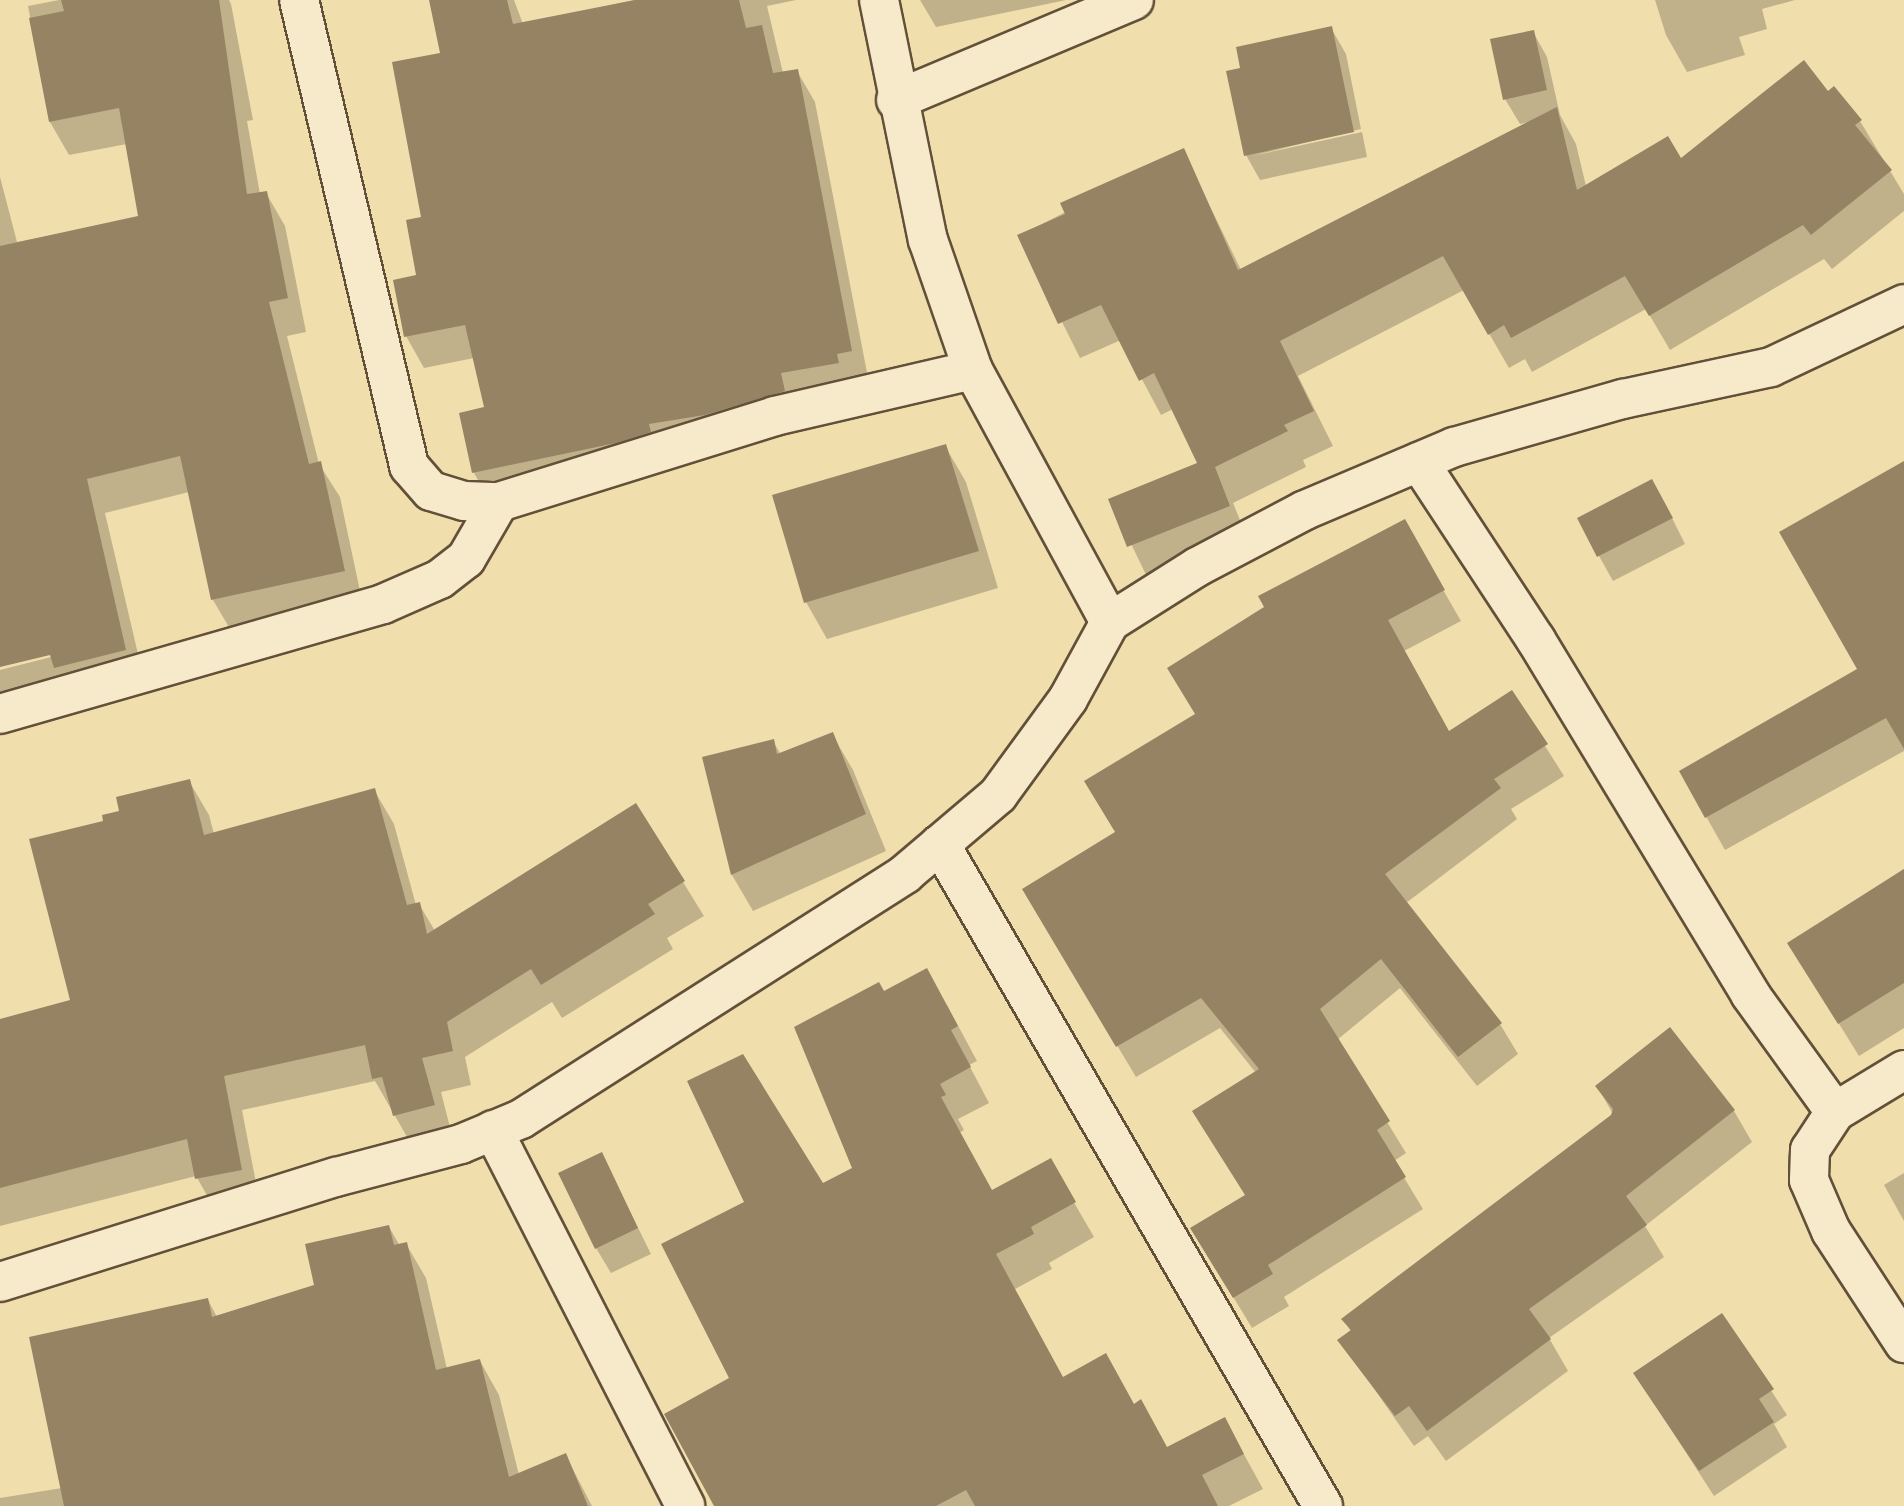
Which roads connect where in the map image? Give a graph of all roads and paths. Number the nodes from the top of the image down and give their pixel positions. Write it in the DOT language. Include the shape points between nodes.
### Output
graph roads {
  1 [pos="299,0"];
  2 [pos="879,0"];
  3 [pos="1134,0"];
  4 [pos="896,100"];
  5 [pos="1904,304"];
  6 [pos="973,370"];
  7 [pos="1419,462"];
  8 [pos="499,502"];
  9 [pos="1110,622"];
  10 [pos="0,714"];
  11 [pos="940,844"];
  12 [pos="1904,1070"];
  13 [pos="1835,1112"];
  14 [pos="493,1130"];
  15 [pos="0,1282"];
  16 [pos="1904,1343"];
  17 [pos="685,1506"];
  18 [pos="1323,1506"];
  1 -- 8 [label="street" via="408,466 430,491 464,501"];
  2 -- 4 [label="street"];
  3 -- 4 [label="street"];
  4 -- 6 [label="street" via="928,240"];
  5 -- 7 [label="street" via="1771,367 1623,398 1454,447"];
  6 -- 8 [label="street" via="775,416"];
  6 -- 9 [label="street"];
  7 -- 9 [label="street" via="1305,510 1197,567"];
  7 -- 13 [label="street" via="1536,640 1750,994"];
  8 -- 10 [label="street" via="466,558 440,579 383,604"];
  9 -- 11 [label="street" via="1068,699 998,795"];
  11 -- 14 [label="street" via="883,888 521,1119"];
  11 -- 18 [label="street"];
  12 -- 13 [label="street"];
  13 -- 16 [label="street" via="1810,1150 1816,1203"];
  14 -- 15 [label="street"];
  14 -- 17 [label="street"];
}
